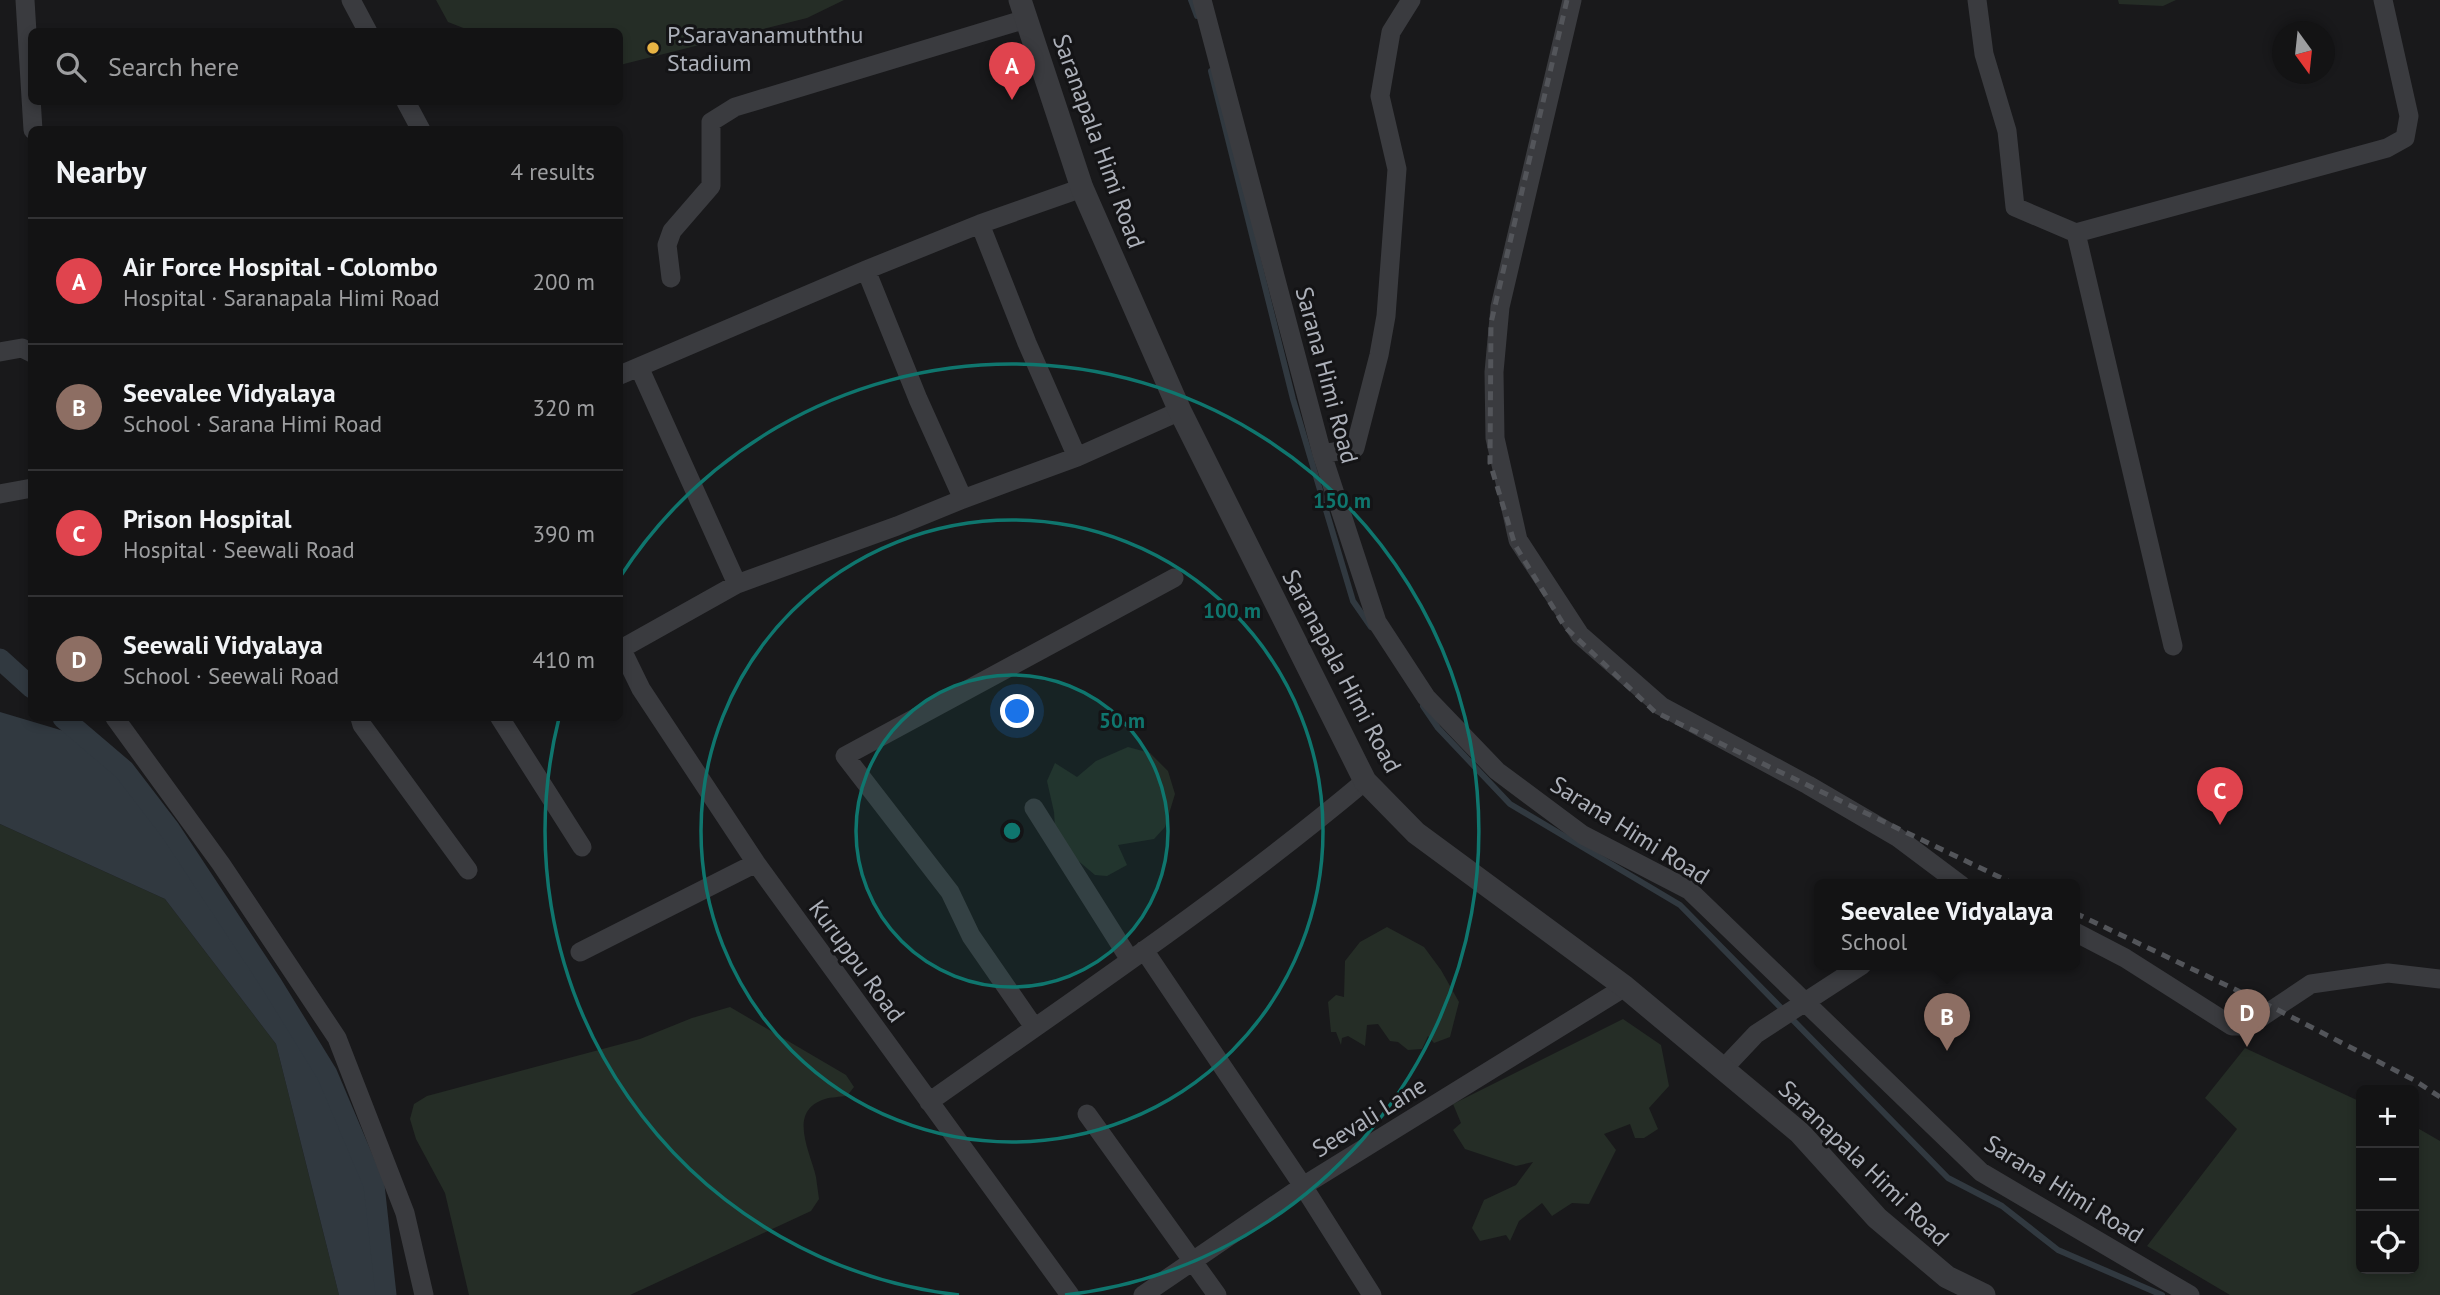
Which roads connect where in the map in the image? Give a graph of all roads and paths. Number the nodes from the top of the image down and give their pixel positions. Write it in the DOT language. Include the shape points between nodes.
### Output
graph roads {
  1 [pos="25,0"];
  2 [pos="351,0"];
  3 [pos="1202,0"];
  4 [pos="1411,0"];
  5 [pos="1572,0"];
  6 [pos="1977,0"];
  7 [pos="2383,0"];
  8 [pos="1023,9"];
  9 [pos="366,28"];
  10 [pos="28,49"];
  11 [pos="31,105"];
  12 [pos="408,105"];
  13 [pos="33,126"];
  14 [pos="419,126"];
  15 [pos="1082,188"];
  16 [pos="980,224"];
  17 [pos="2076,233"];
  18 [pos="866,270"];
  19 [pos="671,278"];
  20 [pos="28,351"];
  21 [pos="0,352"];
  22 [pos="639,367"];
  23 [pos="623,374"];
  24 [pos="1180,411"];
  25 [pos="1322,454"];
  26 [pos="1077,457"];
  27 [pos="28,489"];
  28 [pos="0,494"];
  29 [pos="962,499"];
  30 [pos="1174,578"];
  31 [pos="737,584"];
  32 [pos="623,646"];
  33 [pos="2173,646"];
  34 [pos="623,654"];
  35 [pos="118,721"];
  36 [pos="361,721"];
  37 [pos="502,721"];
  38 [pos="1365,781"];
  39 [pos="1034,808"];
  40 [pos="582,847"];
  41 [pos="756,863"];
  42 [pos="468,870"];
  43 [pos="1953,879"];
  44 [pos="2080,935"];
  45 [pos="580,952"];
  46 [pos="1137,955"];
  47 [pos="1854,970"];
  48 [pos="2440,979"];
  49 [pos="1625,987"];
  50 [pos="1801,1005"];
  51 [pos="1034,1027"];
  52 [pos="1723,1069"];
  53 [pos="929,1102"];
  54 [pos="1087,1114"];
  55 [pos="1303,1186"];
  56 [pos="1192,1262"];
  57 [pos="424,1295"];
  58 [pos="1070,1295"];
  59 [pos="1143,1295"];
  60 [pos="1217,1295"];
  61 [pos="1373,1295"];
  62 [pos="1984,1295"];
  63 [pos="2190,1295"];
  1 -- 10 [label="street"];
  2 -- 9 [label="street"];
  3 -- 25 [label="street, Sarana Himi Road"];
  4 -- 25 [label="street" via="1391,32 1380,96 1397,169 1379,355 1354,448"];
  5 -- 43 [label="street" via="1499,320 1495,438 1518,540 1580,635 1661,706 1897,837"];
  6 -- 17 [label="street" via="1984,54 2007,131 2015,207"];
  7 -- 17 [label="street" via="2409,117 2405,138 2387,148"];
  8 -- 15 [label="street, Saranapala Himi Road"];
  8 -- 19 [label="street" via="735,107 711,122 711,187 672,231 667,245"];
  11 -- 13 [label="street"];
  12 -- 14 [label="street"];
  15 -- 16 [label="street"];
  15 -- 24 [label="street, Saranapala Himi Road"];
  16 -- 18 [label="street"];
  16 -- 26 [label="street"];
  17 -- 33 [label="street"];
  18 -- 22 [label="street"];
  18 -- 29 [label="street"];
  20 -- 21 [label="street"];
  22 -- 23 [label="street"];
  22 -- 31 [label="street"];
  24 -- 26 [label="street"];
  24 -- 38 [label="street, Saranapala Himi Road"];
  25 -- 50 [label="street, Sarana Himi Road" via="1377,622 1426,696 1497,771 1583,835 1689,890"];
  26 -- 29 [label="street"];
  27 -- 28 [label="street"];
  29 -- 31 [label="street"];
  30 -- 51 [label="street" via="845,756 950,892 971,936"];
  31 -- 32 [label="street"];
  34 -- 41 [label="street, Kuruppu Road" via="641,690"];
  35 -- 57 [label="street" via="337,1038 405,1213"];
  36 -- 42 [label="street"];
  37 -- 40 [label="street"];
  38 -- 46 [label="street"];
  38 -- 49 [label="street, Saranapala Himi Road" via="1416,833"];
  39 -- 46 [label="street"];
  41 -- 45 [label="street"];
  41 -- 53 [label="street, Kuruppu Road"];
  44 -- 48 [label="street" via="2232,1026 2248,1026 2311,984 2388,973"];
  46 -- 51 [label="street"];
  46 -- 55 [label="street"];
  47 -- 50 [label="street"];
  49 -- 52 [label="street, Saranapala Himi Road"];
  49 -- 55 [label="street, Seevali Lane"];
  50 -- 52 [label="street" via="1756,1034"];
  50 -- 63 [label="street, Sarana Himi Road" via="1981,1172"];
  51 -- 53 [label="street"];
  52 -- 62 [label="street, Saranapala Himi Road" via="1800,1133 1877,1218 1947,1277"];
  53 -- 58 [label="street, Kuruppu Road"];
  54 -- 56 [label="street"];
  55 -- 56 [label="street, Seevali Lane"];
  55 -- 61 [label="street"];
  56 -- 59 [label="street, Seevali Lane"];
  56 -- 60 [label="street"];
}
